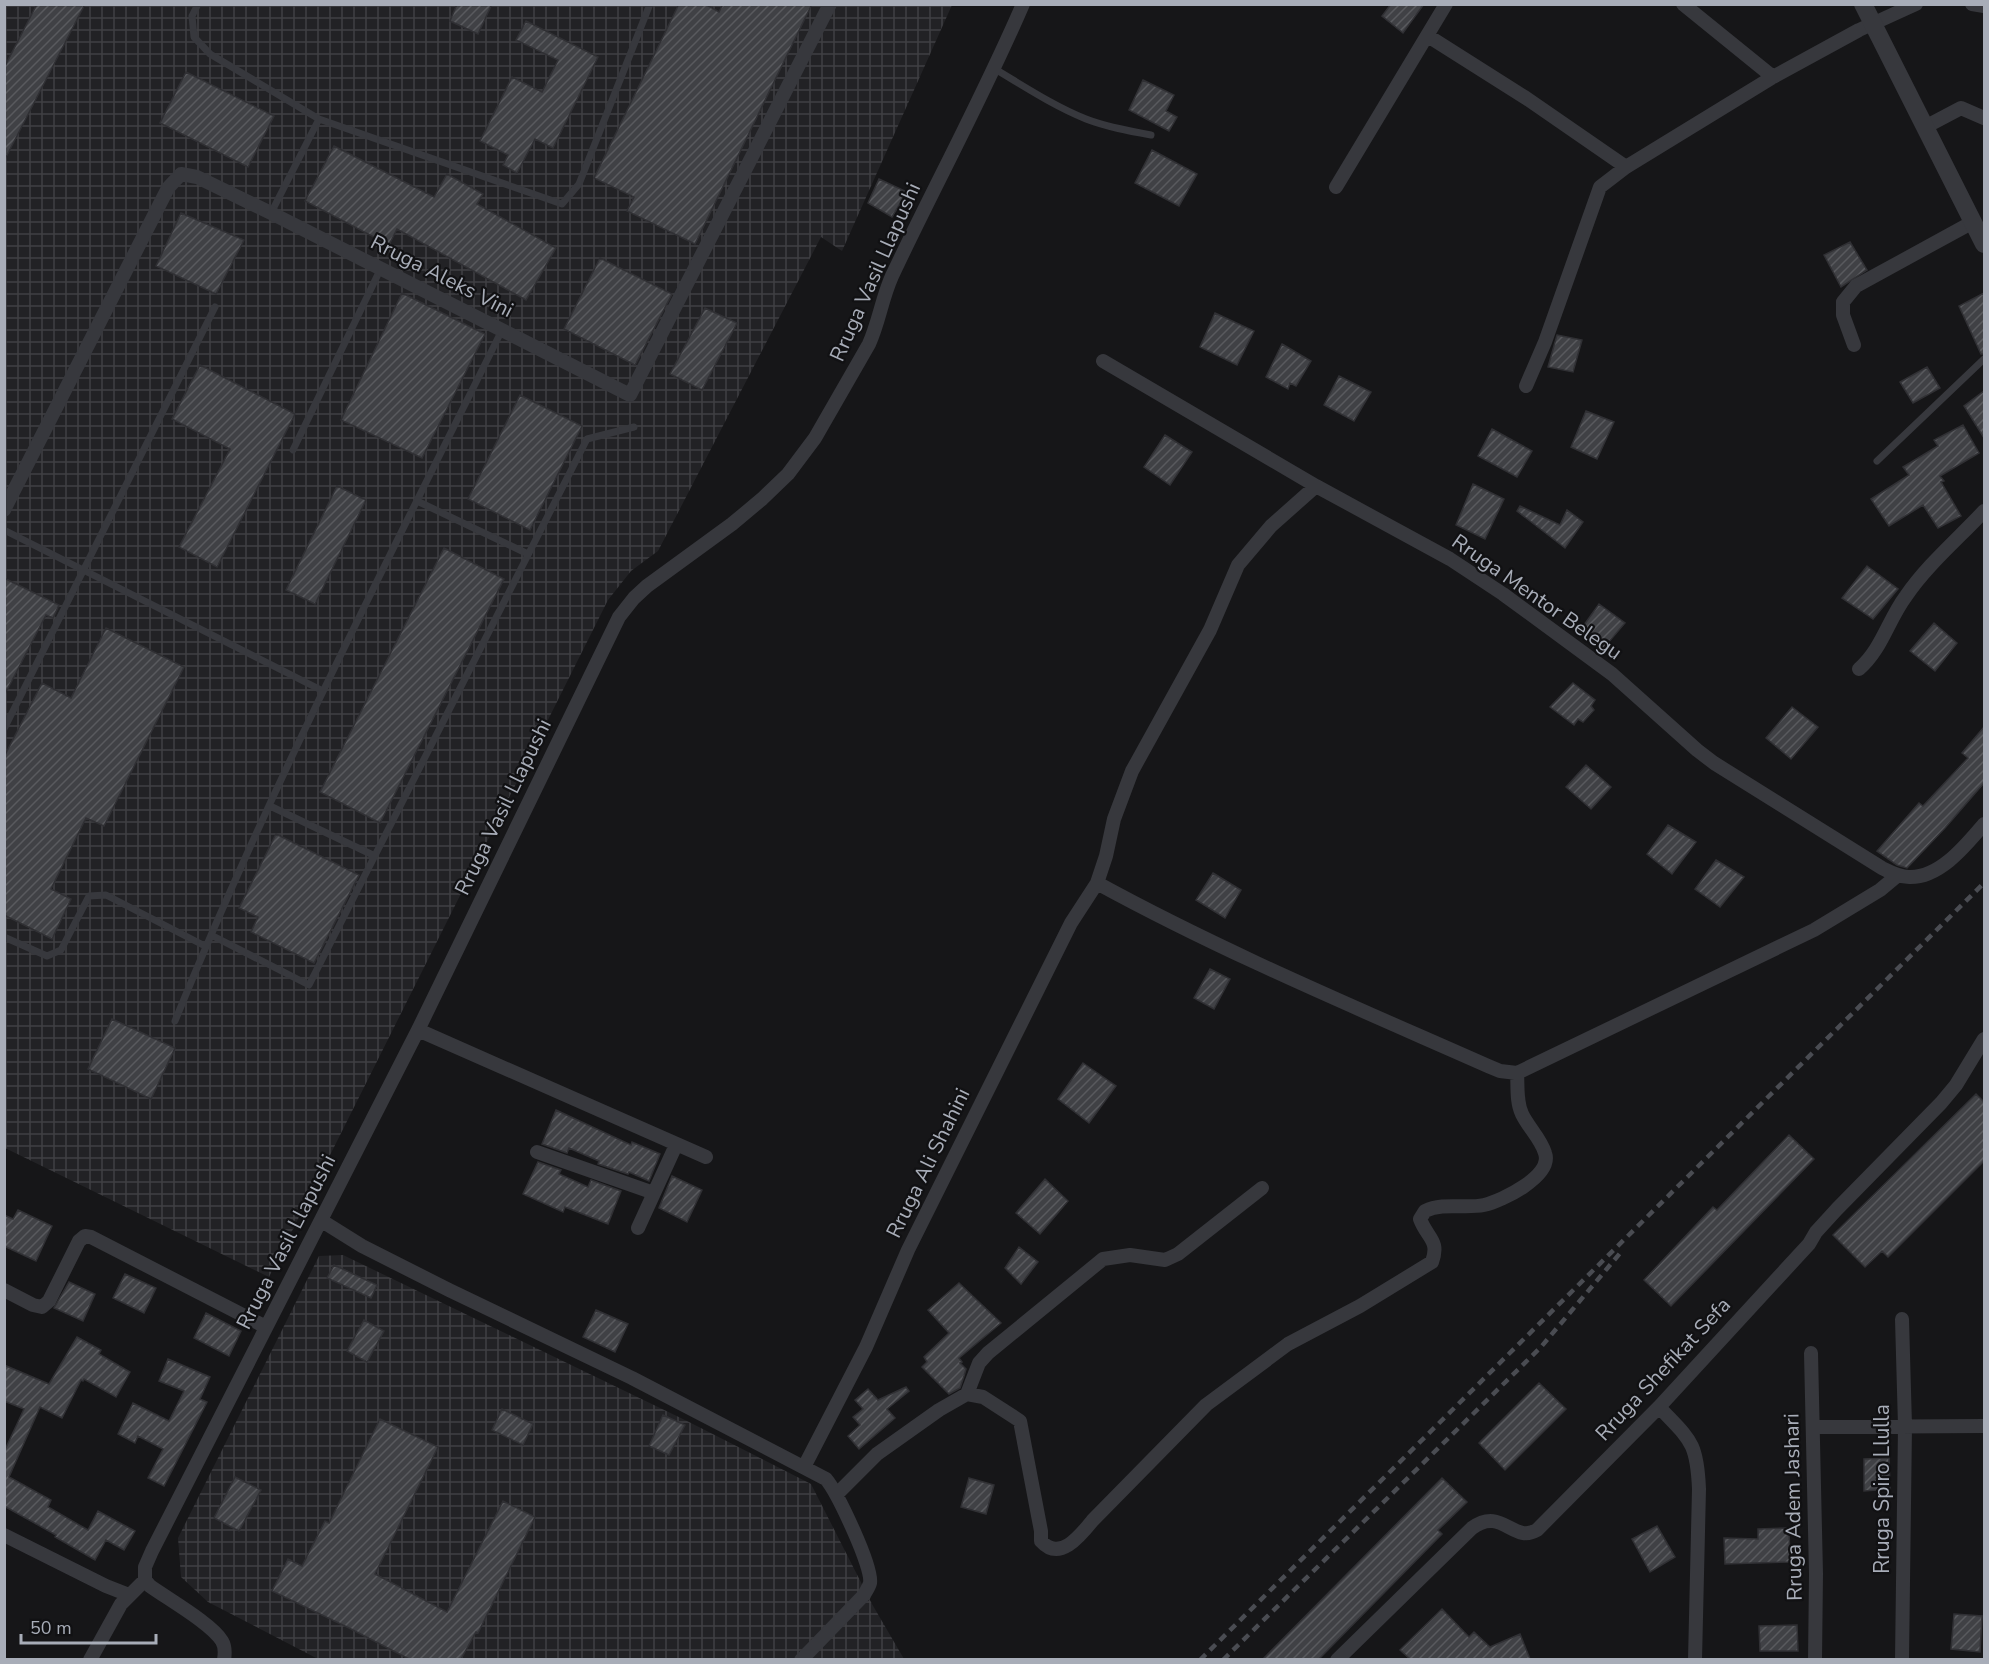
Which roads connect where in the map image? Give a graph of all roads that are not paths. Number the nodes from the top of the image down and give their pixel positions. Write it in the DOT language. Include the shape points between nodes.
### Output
graph roads {
  1 [pos="198,4"];
  2 [pos="650,4"];
  3 [pos="830,4"];
  4 [pos="1023,4"];
  5 [pos="1446,4"];
  6 [pos="1683,4"];
  7 [pos="1863,4"];
  8 [pos="1916,4"];
  9 [pos="1972,4"];
  10 [pos="1984,6"];
  11 [pos="1873,23"];
  12 [pos="1428,36"];
  13 [pos="995,69"];
  14 [pos="1773,77"];
  15 [pos="1984,118"];
  16 [pos="319,119"];
  17 [pos="1926,127"];
  18 [pos="1150,135"];
  19 [pos="1626,167"];
  20 [pos="1336,187"];
  21 [pos="271,213"];
  22 [pos="1973,222"];
  23 [pos="1984,244"];
  24 [pos="381,268"];
  25 [pos="215,307"];
  26 [pos="502,330"];
  27 [pos="1854,345"];
  28 [pos="1984,359"];
  29 [pos="1103,361"];
  30 [pos="1526,386"];
  31 [pos="634,427"];
  32 [pos="293,450"];
  33 [pos="1877,461"];
  34 [pos="1316,486"];
  35 [pos="417,501"];
  36 [pos="5,507"];
  37 [pos="1984,510"];
  38 [pos="4,530"];
  39 [pos="528,554"];
  40 [pos="83,570"];
  41 [pos="1858,669"];
  42 [pos="323,691"];
  43 [pos="4,729"];
  44 [pos="270,806"];
  45 [pos="1984,824"];
  46 [pos="375,856"];
  47 [pos="1898,875"];
  48 [pos="1097,883"];
  49 [pos="211,935"];
  50 [pos="4,937"];
  51 [pos="205,946"];
  52 [pos="175,1021"];
  53 [pos="418,1030"];
  54 [pos="1984,1039"];
  55 [pos="1517,1073"];
  56 [pos="676,1145"];
  57 [pos="537,1152"];
  58 [pos="706,1157"];
  59 [pos="1262,1188"];
  60 [pos="654,1193"];
  61 [pos="322,1221"];
  62 [pos="638,1228"];
  63 [pos="4,1290"];
  64 [pos="1902,1319"];
  65 [pos="266,1327"];
  66 [pos="1811,1353"];
  67 [pos="967,1394"];
  68 [pos="1659,1407"];
  69 [pos="1905,1426"];
  70 [pos="1984,1426"];
  71 [pos="1813,1427"];
  72 [pos="804,1467"];
  73 [pos="837,1494"];
  74 [pos="4,1535"];
  75 [pos="145,1580"];
  76 [pos="129,1595"];
  77 [pos="90,1659"];
  78 [pos="224,1659"];
  79 [pos="801,1659"];
  80 [pos="1337,1659"];
  81 [pos="1695,1659"];
  82 [pos="1815,1659"];
  83 [pos="1902,1659"];
  1 -- 16 [label="lane" via="192,16 194,37 210,54"];
  2 -- 16 [label="lane" via="579,184 562,204"];
  3 -- 26 [label="street, Rruga Aleks Vini" via="630,394"];
  4 -- 13 [label="street, Rruga Vasil Llapushi"];
  5 -- 12 [label="street"];
  6 -- 14 [label="street"];
  7 -- 11 [label="street"];
  8 -- 11 [label="street"];
  9 -- 10 [label="street"];
  11 -- 14 [label="street"];
  11 -- 17 [label="street"];
  12 -- 19 [label="street"];
  12 -- 20 [label="street"];
  13 -- 18 [label="lane" via="1078,116"];
  13 -- 53 [label="street, Rruga Vasil Llapushi" via="891,278 869,345 805,454 762,499 646,586 619,617"];
  14 -- 19 [label="street"];
  15 -- 17 [label="street" via="1960,108"];
  16 -- 21 [label="lane"];
  17 -- 22 [label="street"];
  19 -- 30 [label="street" via="1600,187"];
  21 -- 24 [label="street, Rruga Aleks Vini"];
  21 -- 36 [label="street, Rruga Aleks Vini" via="197,177 181,174 168,188"];
  22 -- 23 [label="street"];
  22 -- 27 [label="street" via="1856,286 1843,302 1843,315"];
  24 -- 26 [label="street, Rruga Aleks Vini"];
  24 -- 32 [label="lane"];
  25 -- 40 [label="lane"];
  26 -- 35 [label="lane"];
  28 -- 33 [label="lane"];
  29 -- 34 [label="street, Rruga Mentor Belegu"];
  31 -- 39 [label="lane" via="586,439"];
  34 -- 47 [label="street, Rruga Mentor Belegu" via="1503,594 1612,674 1714,763"];
  34 -- 48 [label="street, Rruga Ali Shahini" via="1271,526 1238,565 1210,630 1132,771"];
  35 -- 39 [label="lane"];
  35 -- 42 [label="lane"];
  37 -- 41 [label="street" via="1905,597 1874,654"];
  38 -- 40 [label="lane"];
  39 -- 46 [label="lane"];
  40 -- 42 [label="lane"];
  40 -- 43 [label="lane"];
  42 -- 44 [label="lane"];
  44 -- 46 [label="lane"];
  44 -- 49 [label="lane"];
  45 -- 47 [label="street" via="1947,862 1925,874"];
  46 -- 49 [label="lane" via="309,985"];
  47 -- 55 [label="street" via="1814,930"];
  48 -- 55 [label="street" via="1321,992 1500,1071"];
  48 -- 72 [label="street, Rruga Ali Shahini" via="1066,933"];
  49 -- 51 [label="lane"];
  50 -- 51 [label="lane" via="47,956 61,950 89,896 105,895"];
  51 -- 52 [label="lane"];
  53 -- 56 [label="street"];
  53 -- 61 [label="street, Rruga Vasil Llapushi"];
  54 -- 68 [label="street, Rruga Shefikat Sefa" via="1956,1085 1836,1209 1809,1244"];
  55 -- 67 [label="street" via="1521,1112 1545,1152 1546,1164 1538,1176 1485,1205 1425,1211 1420,1219 1436,1244 1432,1262 1297,1339 1206,1405 1070,1544 1053,1550 1041,1541 1020,1420 983,1397"];
  56 -- 58 [label="street"];
  56 -- 60 [label="street"];
  57 -- 60 [label="street"];
  59 -- 67 [label="street" via="1165,1260 1130,1255 1103,1259 988,1353 979,1363"];
  60 -- 62 [label="street"];
  61 -- 65 [label="street, Rruga Vasil Llapushi"];
  61 -- 72 [label="street" via="362,1246"];
  63 -- 65 [label="street" via="42,1307 85,1236"];
  64 -- 69 [label="street, Rruga Spiro Llulla"];
  65 -- 75 [label="street, Rruga Vasil Llapushi" via="152,1551 145,1567"];
  66 -- 71 [label="street, Rruga Adem Jashari"];
  67 -- 73 [label="street" via="877,1454"];
  68 -- 80 [label="street, Rruga Shefikat Sefa" via="1537,1530 1524,1533 1502,1522 1480,1522"];
  68 -- 81 [label="street" via="1691,1442 1698,1461"];
  69 -- 70 [label="street"];
  69 -- 71 [label="street"];
  69 -- 83 [label="street, Rruga Spiro Llulla"];
  71 -- 82 [label="street, Rruga Adem Jashari"];
  72 -- 73 [label="street" via="826,1479"];
  73 -- 79 [label="street" via="867,1563 870,1583 864,1595"];
  74 -- 76 [label="street"];
  75 -- 76 [label="street"];
  75 -- 78 [label="street" via="211,1629 222,1642"];
  76 -- 77 [label="street"];
}
